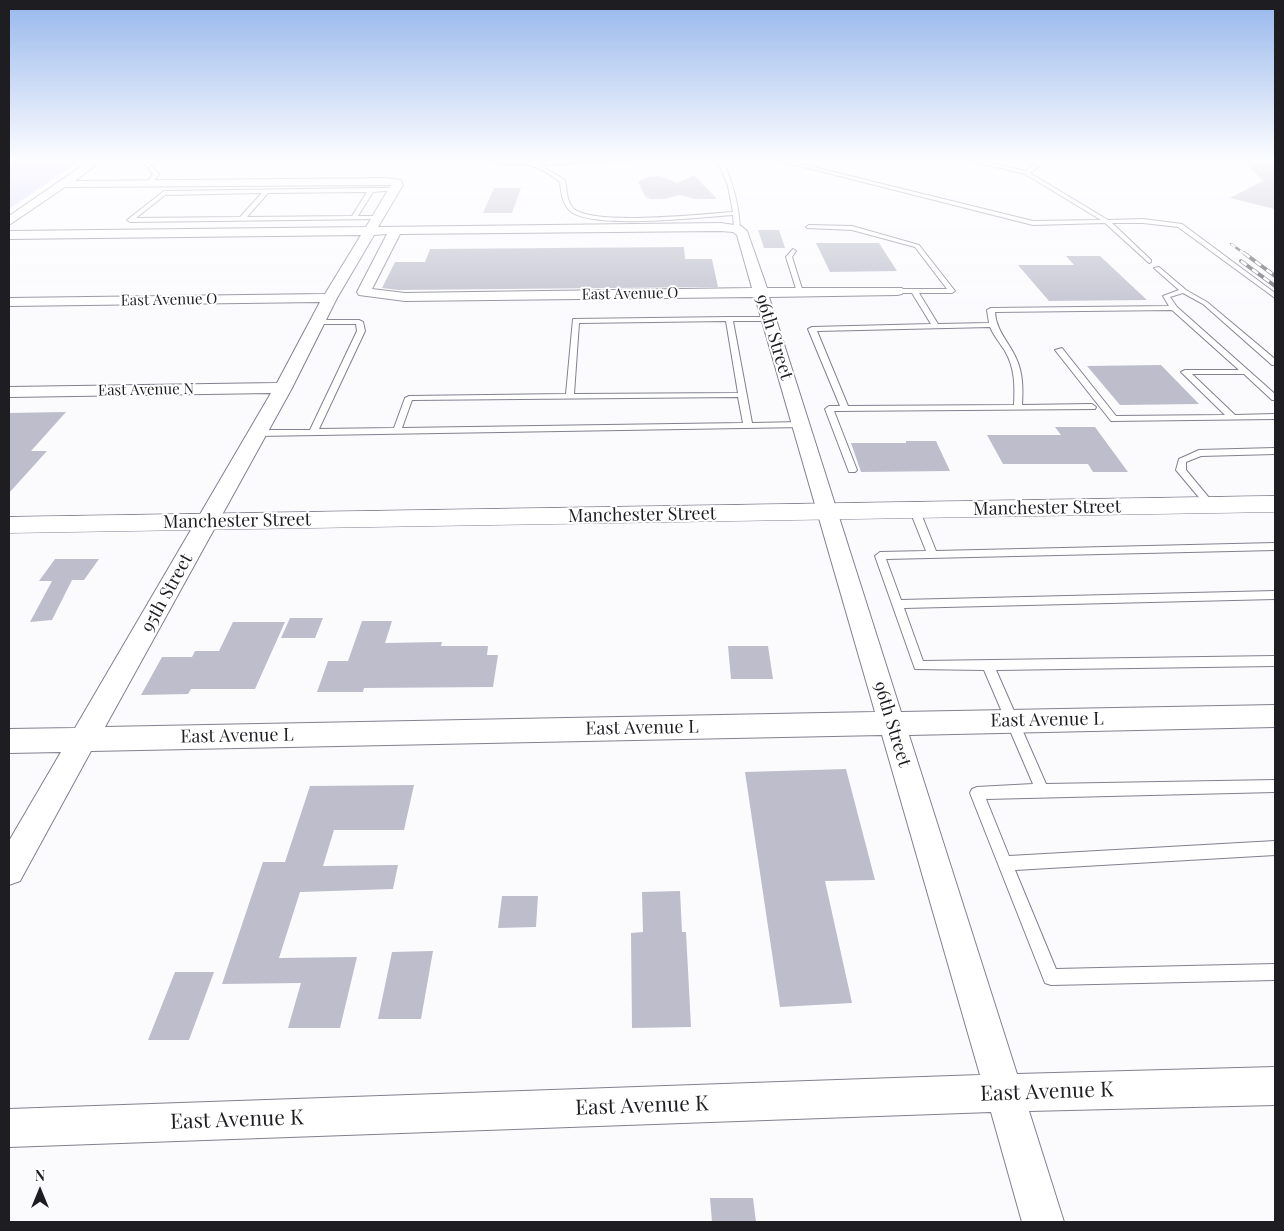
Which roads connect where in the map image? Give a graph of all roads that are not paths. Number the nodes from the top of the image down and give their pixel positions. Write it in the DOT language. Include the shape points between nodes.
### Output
graph roads {
  1 [pos="132,218"];
  2 [pos="304,218"];
  3 [pos="379,218"];
  4 [pos="634,218"];
  5 [pos="1015,218"];
  6 [pos="1102,218"];
  7 [pos="242,219"];
  8 [pos="1105,220"];
  9 [pos="737,221"];
  10 [pos="809,228"];
  11 [pos="396,230"];
  12 [pos="372,231"];
  13 [pos="9,235"];
  14 [pos="794,251"];
  15 [pos="1148,261"];
  16 [pos="1156,268"];
  17 [pos="344,278"];
  18 [pos="372,278"];
  19 [pos="897,291"];
  20 [pos="914,291"];
  21 [pos="1184,291"];
  22 [pos="760,292"];
  23 [pos="800,292"];
  24 [pos="1275,296"];
  25 [pos="330,298"];
  26 [pos="9,302"];
  27 [pos="1174,308"];
  28 [pos="768,318"];
  29 [pos="729,319"];
  30 [pos="318,322"];
  31 [pos="993,325"];
  32 [pos="936,326"];
  33 [pos="1059,350"];
  34 [pos="1275,363"];
  35 [pos="1246,372"];
  36 [pos="282,388"];
  37 [pos="9,392"];
  38 [pos="742,395"];
  39 [pos="570,396"];
  40 [pos="1275,398"];
  41 [pos="1018,407"];
  42 [pos="1092,407"];
  43 [pos="845,409"];
  44 [pos="1232,417"];
  45 [pos="1275,417"];
  46 [pos="801,425"];
  47 [pos="748,426"];
  48 [pos="397,430"];
  49 [pos="313,432"];
  50 [pos="258,433"];
  51 [pos="1275,451"];
  52 [pos="852,470"];
  53 [pos="1275,504"];
  54 [pos="1210,505"];
  55 [pos="915,511"];
  56 [pos="828,512"];
  57 [pos="208,521"];
  58 [pos="9,526"];
  59 [pos="1275,546"];
  60 [pos="932,554"];
  61 [pos="1275,595"];
  62 [pos="897,604"];
  63 [pos="1275,661"];
  64 [pos="988,665"];
  65 [pos="1275,716"];
  66 [pos="1012,720"];
  67 [pos="892,722"];
  68 [pos="84,740"];
  69 [pos="9,741"];
  70 [pos="1275,786"];
  71 [pos="1042,790"];
  72 [pos="1275,848"];
  73 [pos="1005,863"];
  74 [pos="9,870"];
  75 [pos="1275,972"];
  76 [pos="1275,1086"];
  77 [pos="1003,1093"];
  78 [pos="9,1128"];
  79 [pos="1043,1222"];
  1 -- 7 [label="lane"];
  2 -- 7 [label="lane"];
  3 -- 12 [label="street, 95th Street"];
  4 -- 9 [label="lane"];
  5 -- 8 [label="lane" via="1061,224"];
  6 -- 8 [label="lane"];
  8 -- 15 [label="lane"];
  8 -- 24 [label="lane" via="1180,225"];
  9 -- 11 [label="street" via="721,227"];
  9 -- 22 [label="street, 96th Street"];
  10 -- 20 [label="lane" via="852,228 917,246 952,291"];
  11 -- 12 [label="street"];
  11 -- 18 [label="street"];
  12 -- 13 [label="street"];
  12 -- 17 [label="street, 95th Street"];
  14 -- 23 [label="lane" via="789,257"];
  16 -- 21 [label="lane"];
  17 -- 18 [label="street"];
  17 -- 25 [label="street, 95th Street"];
  18 -- 22 [label="street, East Avenue O" via="364,292 405,297"];
  19 -- 20 [label="lane"];
  19 -- 23 [label="street, East Avenue O"];
  20 -- 32 [label="lane"];
  21 -- 27 [label="lane" via="1166,296"];
  21 -- 34 [label="lane" via="1205,303"];
  22 -- 23 [label="street, East Avenue O"];
  22 -- 28 [label="street, 96th Street"];
  25 -- 26 [label="street, East Avenue O"];
  25 -- 30 [label="street, 95th Street"];
  27 -- 31 [label="lane" via="991,310"];
  27 -- 35 [label="lane"];
  28 -- 29 [label="lane"];
  28 -- 46 [label="street, 96th Street"];
  29 -- 38 [label="lane"];
  29 -- 39 [label="lane" via="576,321"];
  30 -- 36 [label="street, 95th Street"];
  30 -- 49 [label="lane" via="359,322 361,331"];
  31 -- 32 [label="lane"];
  31 -- 41 [label="lane" via="1019,375"];
  32 -- 43 [label="lane" via="812,329"];
  33 -- 44 [label="lane" via="1114,419"];
  35 -- 40 [label="lane"];
  35 -- 44 [label="lane" via="1186,372"];
  36 -- 37 [label="street, East Avenue N"];
  36 -- 50 [label="street, 95th Street"];
  38 -- 39 [label="lane"];
  38 -- 47 [label="lane"];
  39 -- 48 [label="lane" via="409,398"];
  41 -- 42 [label="lane"];
  41 -- 43 [label="lane"];
  43 -- 52 [label="lane" via="829,409"];
  44 -- 45 [label="lane"];
  46 -- 47 [label="lane"];
  46 -- 56 [label="street, 96th Street"];
  47 -- 48 [label="lane"];
  48 -- 49 [label="lane"];
  49 -- 50 [label="lane"];
  50 -- 57 [label="street, 95th Street"];
  51 -- 54 [label="lane" via="1199,453 1182,461 1181,470"];
  53 -- 54 [label="street, Manchester Street"];
  54 -- 55 [label="street, Manchester Street"];
  55 -- 56 [label="street, Manchester Street"];
  55 -- 60 [label="lane"];
  56 -- 57 [label="street, Manchester Street"];
  56 -- 67 [label="street, 96th Street"];
  57 -- 58 [label="street, Manchester Street"];
  57 -- 68 [label="street, 95th Street"];
  59 -- 60 [label="lane"];
  60 -- 62 [label="lane" via="880,556"];
  61 -- 62 [label="lane"];
  62 -- 64 [label="lane" via="919,666"];
  63 -- 64 [label="lane"];
  64 -- 66 [label="lane"];
  65 -- 66 [label="street, East Avenue L"];
  66 -- 67 [label="street, East Avenue L"];
  66 -- 71 [label="lane"];
  67 -- 68 [label="street, East Avenue L"];
  67 -- 77 [label="street, 96th Street"];
  68 -- 69 [label="street, East Avenue L"];
  68 -- 74 [label="street, 95th Street"];
  70 -- 71 [label="lane"];
  71 -- 73 [label="lane" via="977,793"];
  72 -- 73 [label="lane"];
  73 -- 75 [label="lane" via="1051,977"];
  76 -- 77 [label="street, East Avenue K"];
  77 -- 78 [label="street, East Avenue K"];
  77 -- 79 [label="street, 96th Street"];
}
